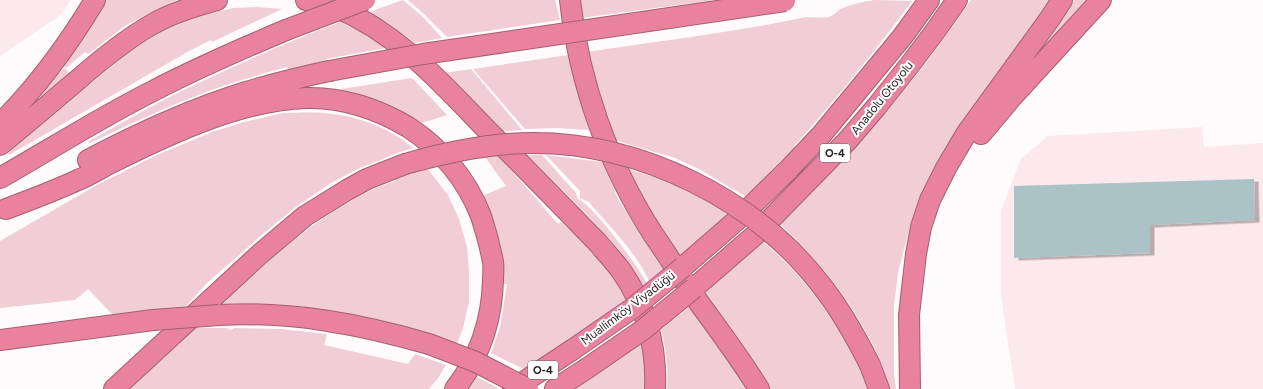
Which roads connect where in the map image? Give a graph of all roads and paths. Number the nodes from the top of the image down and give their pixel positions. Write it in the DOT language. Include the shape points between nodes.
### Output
graph roads {
  1 [pos="95,0"];
  2 [pos="217,0"];
  3 [pos="306,0"];
  4 [pos="365,0"];
  5 [pos="570,0"];
  6 [pos="788,0"];
  7 [pos="929,0"];
  8 [pos="957,0"];
  9 [pos="1062,0"];
  10 [pos="1102,0"];
  11 [pos="0,124"];
  12 [pos="0,145"];
  13 [pos="0,178"];
  14 [pos="3,211"];
  15 [pos="684,266"];
  16 [pos="694,288"];
  17 [pos="912,290"];
  18 [pos="0,340"];
  19 [pos="114,389"];
  20 [pos="455,389"];
  21 [pos="513,389"];
  22 [pos="528,389"];
  23 [pos="555,389"];
  24 [pos="655,389"];
  25 [pos="759,389"];
  26 [pos="879,389"];
  27 [pos="910,389"];
  1 -- 11 [label="highway" via="50,68"];
  2 -- 12 [label="highway" via="176,13 132,36"];
  3 -- 24 [label="highway" via="334,6 363,20 411,54 598,243 622,272 646,317 654,349"];
  4 -- 13 [label="highway, bridge" via="286,30 153,91"];
  5 -- 25 [label="highway" via="589,96 602,134 634,202"];
  6 -- 14 [label="highway, bridge" via="431,53 292,79 210,104 158,125 64,172"];
  7 -- 15 [label="highway, Anadolu Otoyolu / O-4" via="886,58 817,140 737,220"];
  8 -- 16 [label="highway, Anadolu Otoyolu / O-4" via="912,62 848,140 755,235"];
  9 -- 17 [label="highway" via="966,134 946,168 930,200 921,227"];
  10 -- 17 [label="highway" via="1012,97 972,146 930,227"];
  14 -- 20 [label="highway" via="78,180 195,124 242,109 307,98 341,102 377,111 396,120 430,143 451,165 475,201 487,235 493,264 490,313 481,344"];
  15 -- 21 [label="highway, Muallimköy Viyadüğü / O-4, bridge" via="634,308"];
  16 -- 23 [label="highway, Muallimköy Viyadüğü / O-4, bridge" via="644,328"];
  17 -- 27 [label="highway" via="908,339"];
  18 -- 22 [label="highway, bridge" via="153,320 219,315 255,314 309,318 381,330 429,344 476,362"];
  19 -- 26 [label="highway, bridge" via="255,258 305,216 347,190 405,164 454,151 534,143 584,147 644,162 705,188 750,216 797,257 821,285 843,316 870,365"];
}
